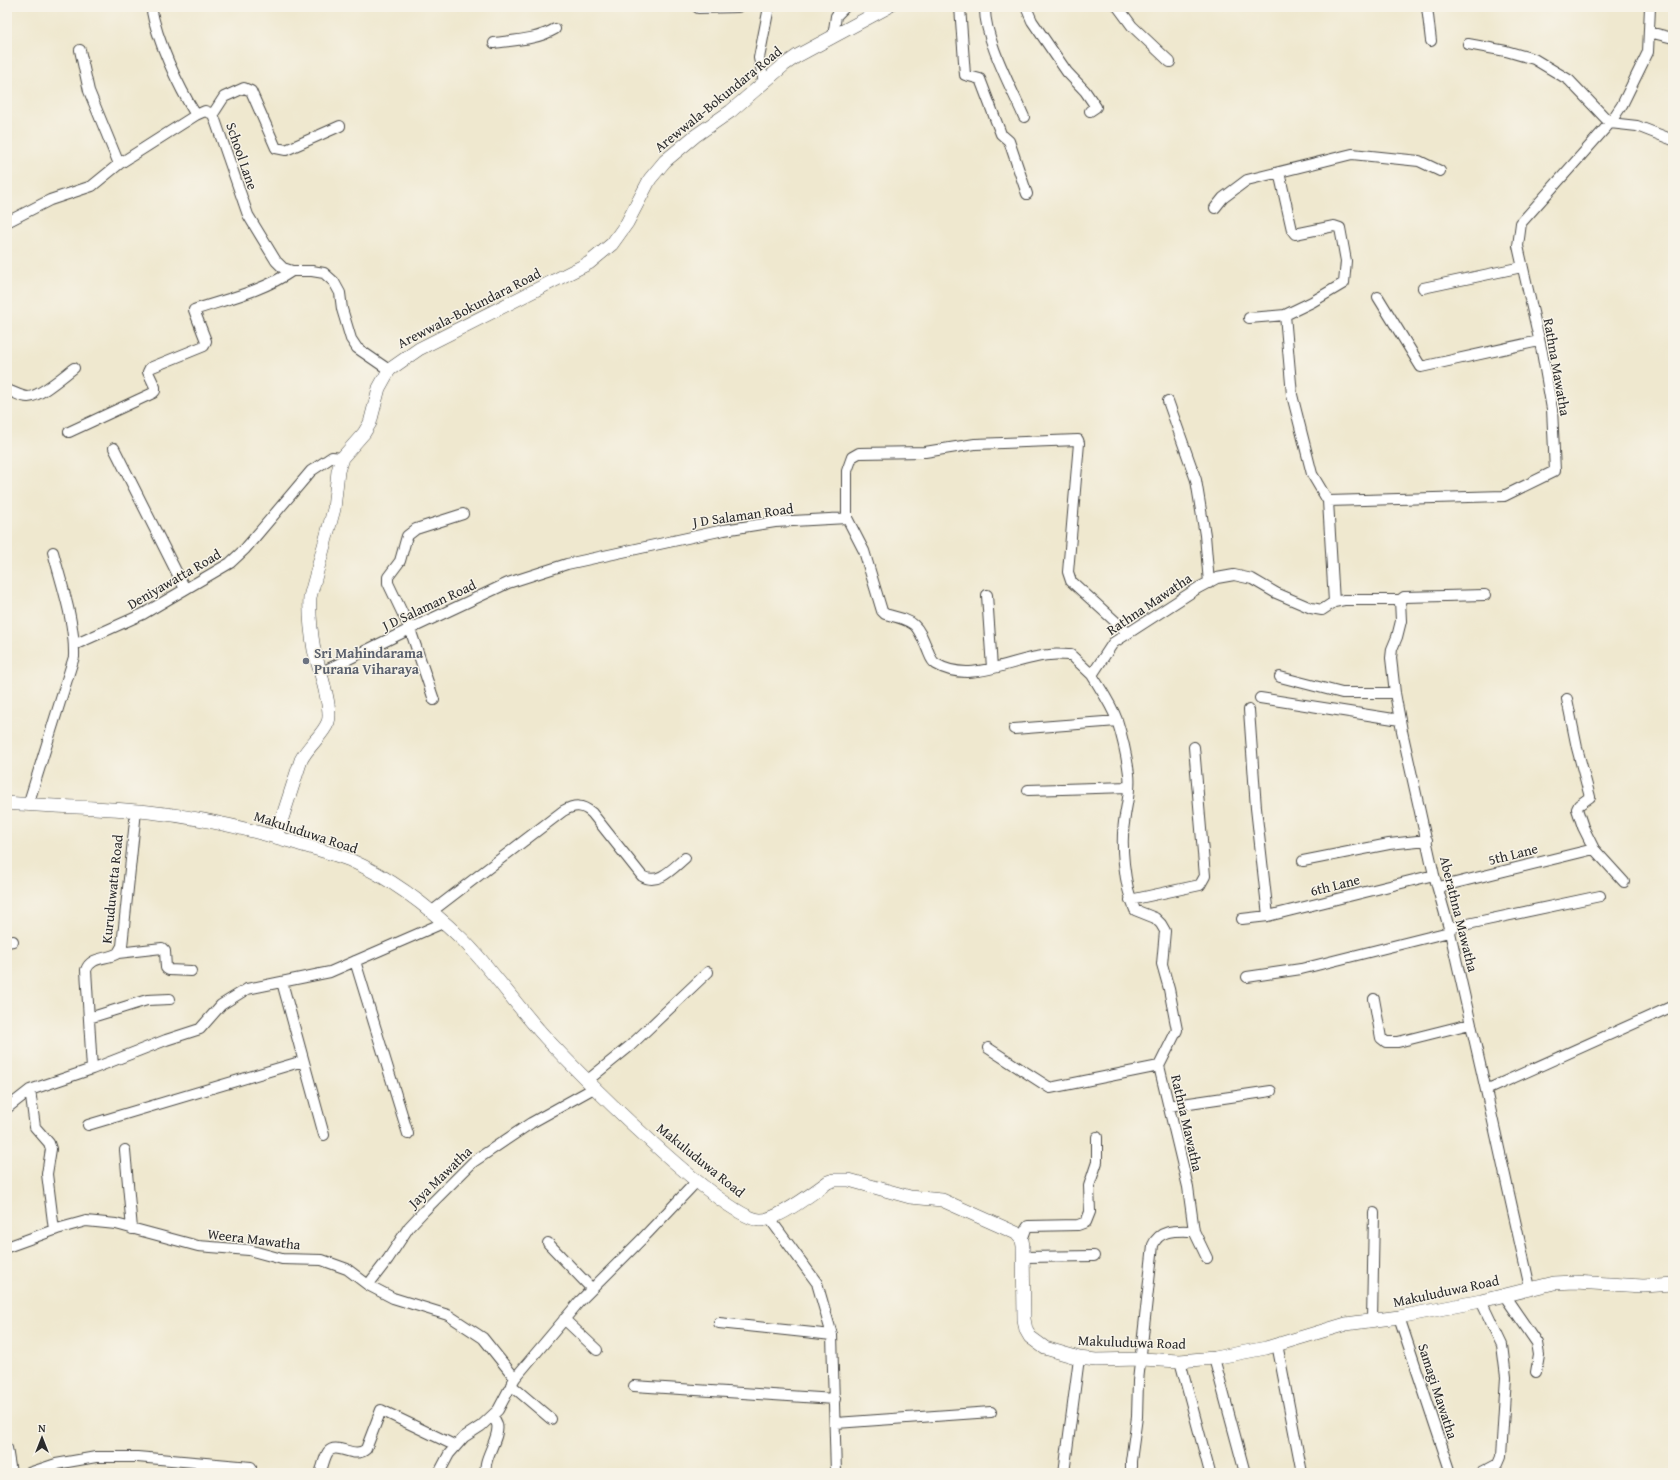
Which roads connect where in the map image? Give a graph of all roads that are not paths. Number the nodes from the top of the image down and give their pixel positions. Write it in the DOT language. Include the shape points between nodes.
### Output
graph roads {
  1 [pos="151,7"];
  2 [pos="738,7"];
  3 [pos="769,7"];
  4 [pos="845,7"];
  5 [pos="888,7"];
  6 [pos="960,7"];
  7 [pos="986,7"];
  8 [pos="1026,7"];
  9 [pos="1118,7"];
  10 [pos="1427,7"];
  11 [pos="1650,7"];
  12 [pos="698,8"];
  13 [pos="555,28"];
  14 [pos="1649,32"];
  15 [pos="833,37"];
  16 [pos="1673,38"];
  17 [pos="1431,41"];
  18 [pos="494,43"];
  19 [pos="1468,44"];
  20 [pos="80,50"];
  21 [pos="1170,62"];
  22 [pos="764,82"];
  23 [pos="1090,111"];
  24 [pos="213,114"];
  25 [pos="196,115"];
  26 [pos="1024,117"];
  27 [pos="1610,123"];
  28 [pos="340,126"];
  29 [pos="1673,140"];
  30 [pos="119,164"];
  31 [pos="1440,171"];
  32 [pos="1279,172"];
  33 [pos="1027,194"];
  34 [pos="1215,208"];
  35 [pos="7,222"];
  36 [pos="1522,267"];
  37 [pos="292,271"];
  38 [pos="1424,288"];
  39 [pos="1378,297"];
  40 [pos="1285,315"];
  41 [pos="1250,318"];
  42 [pos="1539,341"];
  43 [pos="74,368"];
  44 [pos="390,370"];
  45 [pos="7,390"];
  46 [pos="1168,401"];
  47 [pos="69,432"];
  48 [pos="114,448"];
  49 [pos="342,458"];
  50 [pos="1328,502"];
  51 [pos="463,514"];
  52 [pos="847,518"];
  53 [pos="53,552"];
  54 [pos="1209,582"];
  55 [pos="185,589"];
  56 [pos="987,595"];
  57 [pos="1486,595"];
  58 [pos="1400,600"];
  59 [pos="1339,601"];
  60 [pos="410,628"];
  61 [pos="1128,633"];
  62 [pos="74,645"];
  63 [pos="992,668"];
  64 [pos="320,673"];
  65 [pos="1092,675"];
  66 [pos="1280,677"];
  67 [pos="1395,693"];
  68 [pos="1260,698"];
  69 [pos="1567,699"];
  70 [pos="434,700"];
  71 [pos="1249,710"];
  72 [pos="1400,720"];
  73 [pos="1117,721"];
  74 [pos="1014,729"];
  75 [pos="1194,747"];
  76 [pos="1129,788"];
  77 [pos="1028,790"];
  78 [pos="7,802"];
  79 [pos="28,805"];
  80 [pos="136,811"];
  81 [pos="276,837"];
  82 [pos="1427,840"];
  83 [pos="1594,849"];
  84 [pos="685,858"];
  85 [pos="1303,861"];
  86 [pos="1434,875"];
  87 [pos="1624,882"];
  88 [pos="1439,887"];
  89 [pos="1600,896"];
  90 [pos="1130,900"];
  91 [pos="431,912"];
  92 [pos="1268,916"];
  93 [pos="1242,919"];
  94 [pos="443,922"];
  95 [pos="1449,930"];
  96 [pos="118,953"];
  97 [pos="355,961"];
  98 [pos="191,971"];
  99 [pos="708,972"];
  100 [pos="1247,978"];
  101 [pos="282,982"];
  102 [pos="170,999"];
  103 [pos="1374,999"];
  104 [pos="1673,1006"];
  105 [pos="89,1018"];
  106 [pos="1470,1024"];
  107 [pos="988,1048"];
  108 [pos="303,1061"];
  109 [pos="1159,1066"];
  110 [pos="92,1069"];
  111 [pos="591,1084"];
  112 [pos="30,1090"];
  113 [pos="1486,1090"];
  114 [pos="1271,1091"];
  115 [pos="1169,1106"];
  116 [pos="7,1108"];
  117 [pos="88,1125"];
  118 [pos="408,1134"];
  119 [pos="324,1135"];
  120 [pos="1097,1137"];
  121 [pos="125,1150"];
  122 [pos="697,1181"];
  123 [pos="1374,1213"];
  124 [pos="770,1219"];
  125 [pos="132,1229"];
  126 [pos="54,1230"];
  127 [pos="1194,1231"];
  128 [pos="1022,1240"];
  129 [pos="548,1243"];
  130 [pos="7,1248"];
  131 [pos="1094,1256"];
  132 [pos="1024,1257"];
  133 [pos="1207,1258"];
  134 [pos="1673,1284"];
  135 [pos="368,1285"];
  136 [pos="1530,1288"];
  137 [pos="592,1289"];
  138 [pos="1504,1295"];
  139 [pos="1481,1301"];
  140 [pos="1399,1317"];
  141 [pos="564,1319"];
  142 [pos="1372,1321"];
  143 [pos="719,1324"];
  144 [pos="832,1335"];
  145 [pos="1277,1344"];
  146 [pos="597,1350"];
  147 [pos="1079,1358"];
  148 [pos="1141,1358"];
  149 [pos="1214,1358"];
  150 [pos="1180,1361"];
  151 [pos="1536,1372"];
  152 [pos="513,1382"];
  153 [pos="634,1386"];
  154 [pos="835,1399"];
  155 [pos="991,1412"];
  156 [pos="492,1416"];
  157 [pos="551,1419"];
  158 [pos="836,1423"];
  159 [pos="456,1446"];
  160 [pos="7,1448"];
  161 [pos="251,1467"];
  162 [pos="11,1473"];
  163 [pos="29,1473"];
  164 [pos="320,1473"];
  165 [pos="439,1473"];
  166 [pos="488,1473"];
  167 [pos="836,1473"];
  168 [pos="1064,1473"];
  169 [pos="1131,1473"];
  170 [pos="1210,1473"];
  171 [pos="1245,1473"];
  172 [pos="1302,1473"];
  173 [pos="1451,1473"];
  174 [pos="1481,1473"];
  1 -- 25 [label="street" via="157,34"];
  2 -- 12 [label="street"];
  3 -- 22 [label="street" via="759,58"];
  4 -- 15 [label="street" via="836,16"];
  5 -- 15 [label="street, Arewwala-Bokundara Road"];
  6 -- 33 [label="street" via="965,75 980,79 1002,134 1009,141"];
  7 -- 26 [label="street" via="985,16 995,53"];
  8 -- 23 [label="street" via="1032,21 1067,72 1096,107"];
  9 -- 21 [label="street" via="1132,26"];
  10 -- 17 [label="street"];
  11 -- 14 [label="street, Rathna Mawatha"];
  13 -- 18 [label="street" via="534,38"];
  14 -- 16 [label="street"];
  14 -- 27 [label="street, Rathna Mawatha" via="1648,52 1622,105"];
  15 -- 22 [label="street, Arewwala-Bokundara Road" via="797,56"];
  19 -- 27 [label="street" via="1534,59 1569,80"];
  20 -- 30 [label="street" via="89,91"];
  22 -- 44 [label="street, Arewwala-Bokundara Road" via="656,169 627,223 612,244 601,254 578,270 419,349"];
  24 -- 25 [label="street, School Lane" via="205,111"];
  24 -- 28 [label="street" via="224,97 244,88 251,91 276,148 280,150 286,150"];
  24 -- 37 [label="street, School Lane" via="248,215 276,261 283,268"];
  25 -- 30 [label="street, School Lane"];
  27 -- 29 [label="street" via="1637,126"];
  27 -- 36 [label="street, Rathna Mawatha" via="1521,222 1518,246"];
  30 -- 35 [label="street, School Lane" via="92,186 50,200"];
  31 -- 32 [label="street" via="1419,162 1352,154"];
  32 -- 34 [label="street" via="1247,180 1223,198"];
  32 -- 40 [label="street" via="1295,234 1334,226 1340,228 1346,261 1344,283"];
  36 -- 38 [label="street"];
  36 -- 42 [label="street, Rathna Mawatha"];
  37 -- 44 [label="street" via="312,270 324,273 334,282 340,293 351,340 357,348"];
  37 -- 47 [label="street" via="272,283 194,310 206,341 204,346 150,368 148,372 156,387 153,393"];
  39 -- 42 [label="street" via="1421,367"];
  40 -- 41 [label="street"];
  40 -- 50 [label="street" via="1292,395 1312,474"];
  42 -- 50 [label="street, Rathna Mawatha" via="1552,409 1555,471 1504,496"];
  43 -- 45 [label="street" via="38,394 29,397"];
  44 -- 49 [label="street, Arewwala-Bokundara Road" via="379,388 370,423"];
  46 -- 54 [label="street" via="1196,480"];
  48 -- 55 [label="street"];
  49 -- 55 [label="street, Deniyawatta Road" via="332,457 311,472 230,563"];
  49 -- 64 [label="street, Arewwala-Bokundara Road" via="334,509 310,597 311,631"];
  50 -- 59 [label="street"];
  51 -- 60 [label="street" via="416,529 407,536 400,561 388,577 388,583"];
  52 -- 60 [label="street, J D Salaman Road" via="775,522 724,530 567,564 508,583"];
  52 -- 61 [label="street" via="847,471 852,457 859,453 925,452 975,444 1078,440 1068,572 1071,581"];
  52 -- 63 [label="street" via="864,551 879,604 885,614 912,623 920,631 933,662 946,670 963,672"];
  53 -- 62 [label="street" via="66,598"];
  54 -- 59 [label="street, Rathna Mawatha" via="1234,575 1252,579 1276,593 1322,610"];
  54 -- 61 [label="street, Rathna Mawatha"];
  55 -- 62 [label="street, Deniyawatta Road" via="143,614"];
  56 -- 63 [label="street"];
  57 -- 58 [label="street" via="1404,597"];
  58 -- 59 [label="street"];
  58 -- 67 [label="street, Aberathna Mawatha" via="1401,621 1391,658"];
  60 -- 64 [label="street, J D Salaman Road"];
  60 -- 70 [label="street"];
  61 -- 65 [label="street, Rathna Mawatha" via="1113,643"];
  62 -- 79 [label="street" via="72,664"];
  63 -- 65 [label="street" via="1049,655 1071,655"];
  64 -- 81 [label="street, Arewwala-Bokundara Road" via="327,702 328,721 324,730 305,751"];
  65 -- 73 [label="street"];
  66 -- 67 [label="street" via="1342,693"];
  67 -- 72 [label="street, Aberathna Mawatha"];
  68 -- 72 [label="street"];
  69 -- 83 [label="street" via="1590,797 1577,809"];
  71 -- 92 [label="street" via="1256,808"];
  72 -- 82 [label="street, Aberathna Mawatha"];
  73 -- 74 [label="street"];
  73 -- 76 [label="street" via="1129,774"];
  75 -- 90 [label="street" via="1205,876 1200,885"];
  76 -- 77 [label="street"];
  76 -- 90 [label="street" via="1122,845"];
  78 -- 79 [label="street, Makuluduwa Road"];
  79 -- 80 [label="street, Makuluduwa Road"];
  80 -- 81 [label="street, Makuluduwa Road" via="194,818"];
  80 -- 96 [label="street, Kuruduwatta Road" via="122,946"];
  81 -- 91 [label="street, Makuluduwa Road" via="349,860 379,876"];
  82 -- 85 [label="street" via="1389,844"];
  82 -- 86 [label="street, Aberathna Mawatha"];
  83 -- 87 [label="street"];
  83 -- 88 [label="street, 5th Lane"];
  84 -- 91 [label="street" via="664,876 657,879 646,878 592,813 586,808 575,806 563,811"];
  86 -- 88 [label="street, Aberathna Mawatha"];
  86 -- 92 [label="street, 6th Lane"];
  88 -- 95 [label="street, Aberathna Mawatha"];
  89 -- 95 [label="street"];
  90 -- 109 [label="street, Rathna Mawatha" via="1135,910 1156,918 1164,931 1162,964 1177,1030"];
  91 -- 94 [label="street, Makuluduwa Road"];
  92 -- 93 [label="street, 6th Lane"];
  94 -- 97 [label="street"];
  94 -- 111 [label="street, Makuluduwa Road" via="494,975 539,1031"];
  95 -- 100 [label="street" via="1301,969"];
  95 -- 106 [label="street, Aberathna Mawatha"];
  96 -- 98 [label="street" via="162,948 165,951 166,968"];
  96 -- 105 [label="street, Kuruduwatta Road" via="94,960 87,966"];
  97 -- 101 [label="street" via="330,972"];
  97 -- 118 [label="street"];
  99 -- 111 [label="street, Jaya Mawatha"];
  101 -- 108 [label="street"];
  101 -- 110 [label="street" via="247,989 221,1005 200,1029"];
  102 -- 105 [label="street" via="147,1000"];
  103 -- 106 [label="street" via="1381,1038 1386,1042 1398,1042"];
  104 -- 113 [label="street"];
  105 -- 110 [label="street, Kuruduwatta Road"];
  106 -- 113 [label="street, Aberathna Mawatha"];
  107 -- 109 [label="street" via="1050,1088"];
  108 -- 117 [label="street"];
  108 -- 119 [label="street"];
  109 -- 115 [label="street, Rathna Mawatha"];
  110 -- 112 [label="street"];
  111 -- 122 [label="street, Makuluduwa Road"];
  111 -- 135 [label="street, Jaya Mawatha" via="473,1162 409,1227"];
  112 -- 116 [label="street"];
  112 -- 126 [label="street" via="34,1127 49,1143 51,1149 47,1174"];
  113 -- 136 [label="street, Aberathna Mawatha"];
  114 -- 115 [label="street"];
  115 -- 127 [label="street, Rathna Mawatha" via="1188,1187"];
  120 -- 128 [label="street" via="1097,1162 1089,1186 1090,1212 1086,1222 1078,1225 1028,1226"];
  121 -- 125 [label="street"];
  122 -- 124 [label="street, Makuluduwa Road" via="743,1214 761,1220"];
  122 -- 137 [label="street"];
  123 -- 142 [label="street"];
  124 -- 128 [label="street" via="828,1182 849,1180 910,1197 934,1198 948,1202 1016,1233"];
  124 -- 144 [label="street" via="817,1283"];
  125 -- 126 [label="street, Weera Mawatha" via="116,1224 86,1221"];
  125 -- 135 [label="street, Weera Mawatha" via="198,1246 249,1250 282,1260 322,1260 347,1269"];
  126 -- 130 [label="street, Weera Mawatha"];
  127 -- 133 [label="street, Rathna Mawatha"];
  127 -- 148 [label="street" via="1162,1234 1156,1238 1153,1245"];
  128 -- 132 [label="street, Makuluduwa Road"];
  129 -- 137 [label="street"];
  131 -- 132 [label="street"];
  132 -- 147 [label="street, Makuluduwa Road" via="1023,1295 1026,1330 1042,1346"];
  134 -- 136 [label="street, Makuluduwa Road" via="1643,1286 1575,1282"];
  135 -- 152 [label="street, Weera Mawatha" via="393,1298 448,1315 483,1338"];
  136 -- 138 [label="street, Makuluduwa Road"];
  137 -- 141 [label="street"];
  138 -- 139 [label="street, Makuluduwa Road"];
  138 -- 151 [label="street" via="1537,1343 1539,1355"];
  139 -- 140 [label="street, Makuluduwa Road"];
  139 -- 174 [label="street" via="1502,1345 1506,1377 1501,1457 1498,1464"];
  140 -- 142 [label="street, Makuluduwa Road"];
  140 -- 173 [label="street, Samagi Mawatha"];
  141 -- 146 [label="street"];
  141 -- 152 [label="street"];
  142 -- 145 [label="street, Makuluduwa Road" via="1346,1324"];
  143 -- 144 [label="street"];
  144 -- 154 [label="street"];
  145 -- 149 [label="street, Makuluduwa Road"];
  145 -- 172 [label="street"];
  147 -- 148 [label="street, Makuluduwa Road"];
  147 -- 168 [label="street"];
  148 -- 150 [label="street, Makuluduwa Road"];
  148 -- 169 [label="street"];
  149 -- 150 [label="street, Makuluduwa Road"];
  149 -- 171 [label="street"];
  150 -- 170 [label="street"];
  152 -- 156 [label="street"];
  152 -- 157 [label="street, Weera Mawatha"];
  153 -- 154 [label="street"];
  154 -- 158 [label="street"];
  155 -- 158 [label="street"];
  156 -- 159 [label="street"];
  156 -- 166 [label="street" via="497,1424 497,1432 486,1467"];
  158 -- 167 [label="street"];
  159 -- 164 [label="street" via="381,1410 366,1449 356,1453 332,1449"];
  159 -- 165 [label="street"];
  160 -- 162 [label="street"];
  161 -- 163 [label="street" via="137,1457 96,1457 56,1464"];
}
